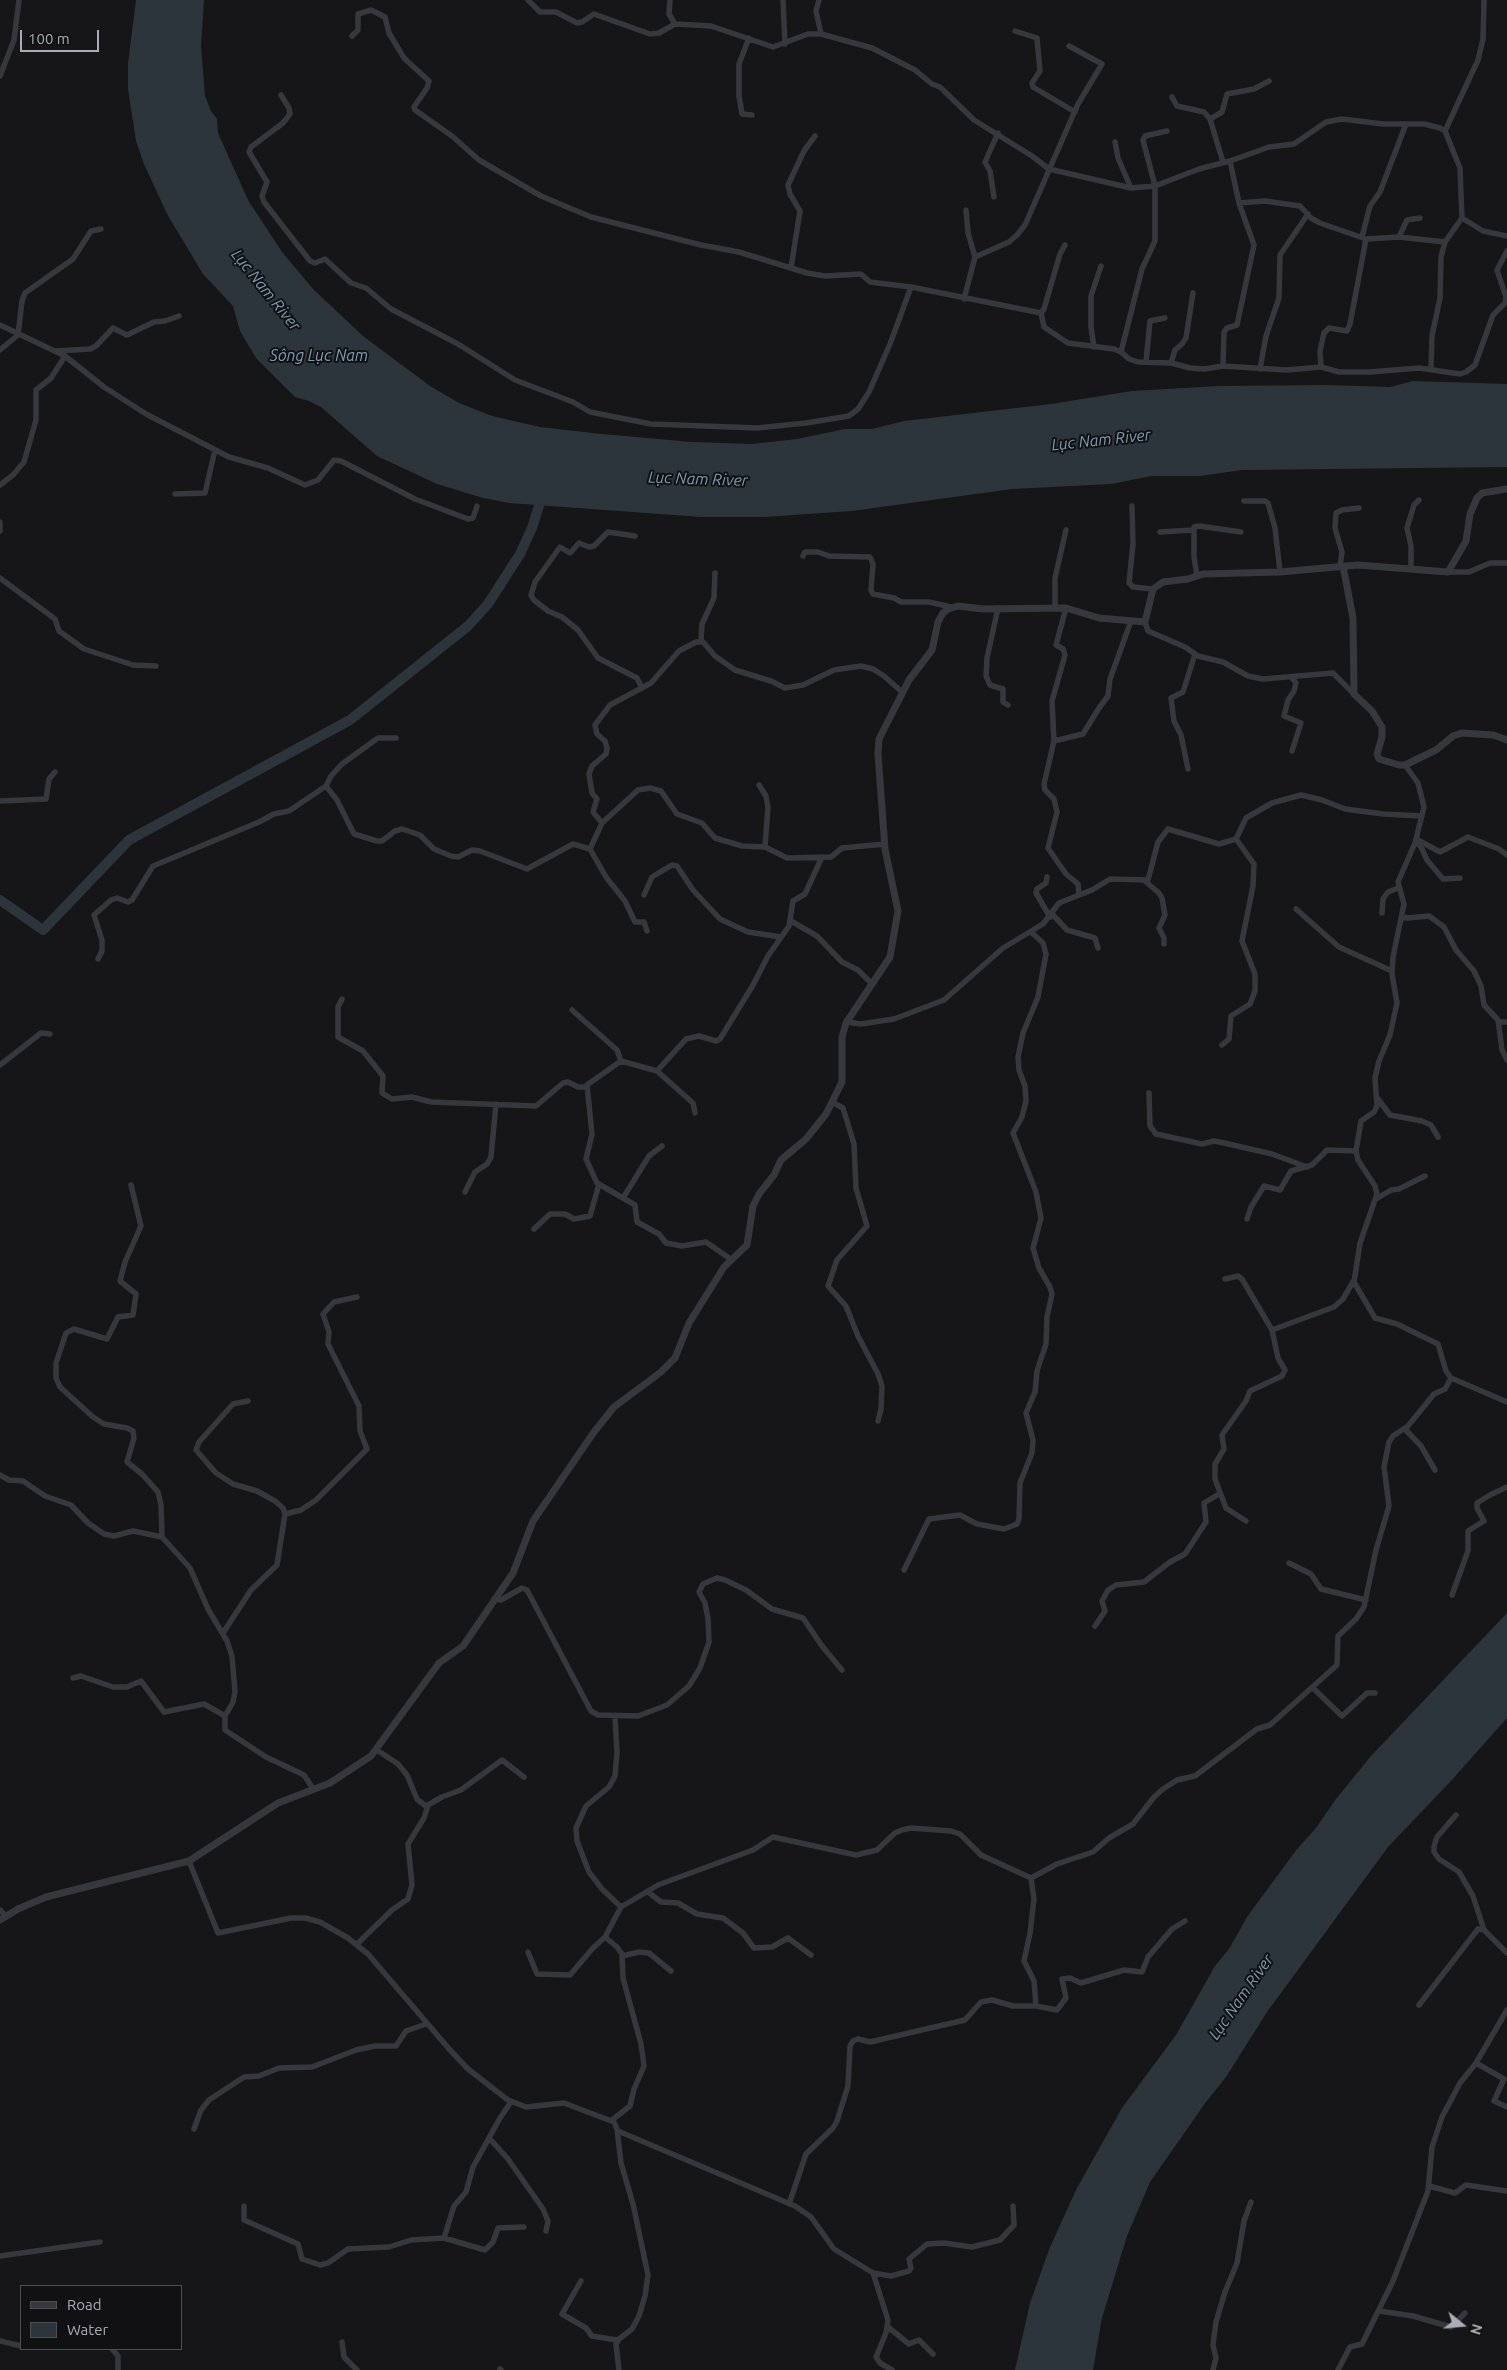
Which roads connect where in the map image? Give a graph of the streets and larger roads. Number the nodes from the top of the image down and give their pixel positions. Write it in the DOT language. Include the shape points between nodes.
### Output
graph roads {
  1 [pos="18,0"];
  2 [pos="528,0"];
  3 [pos="670,0"];
  4 [pos="783,0"];
  5 [pos="819,0"];
  6 [pos="1484,0"];
  7 [pos="675,24"];
  8 [pos="1015,31"];
  9 [pos="821,34"];
  10 [pos="352,36"];
  11 [pos="749,38"];
  12 [pos="785,44"];
  13 [pos="1069,46"];
  14 [pos="0,76"];
  15 [pos="1269,81"];
  16 [pos="281,95"];
  17 [pos="1172,97"];
  18 [pos="1075,112"];
  19 [pos="752,116"];
  20 [pos="1210,119"];
  21 [pos="1406,124"];
  22 [pos="1168,131"];
  23 [pos="1445,132"];
  24 [pos="998,134"];
  25 [pos="815,136"];
  26 [pos="1115,142"];
  27 [pos="1227,162"];
  28 [pos="1049,170"];
  29 [pos="1156,186"];
  30 [pos="1131,188"];
  31 [pos="994,197"];
  32 [pos="1239,202"];
  33 [pos="966,210"];
  34 [pos="1308,214"];
  35 [pos="1420,218"];
  36 [pos="1462,218"];
  37 [pos="101,229"];
  38 [pos="1507,236"];
  39 [pos="1399,237"];
  40 [pos="1364,238"];
  41 [pos="1445,242"];
  42 [pos="1065,246"];
  43 [pos="1507,251"];
  44 [pos="975,257"];
  45 [pos="1101,266"];
  46 [pos="792,268"];
  47 [pos="911,287"];
  48 [pos="1193,293"];
  49 [pos="964,299"];
  50 [pos="1041,313"];
  51 [pos="179,316"];
  52 [pos="1165,318"];
  53 [pos="0,325"];
  54 [pos="18,335"];
  55 [pos="1094,347"];
  56 [pos="0,350"];
  57 [pos="56,351"];
  58 [pos="1122,352"];
  59 [pos="65,356"];
  60 [pos="1146,362"];
  61 [pos="1171,363"];
  62 [pos="1223,366"];
  63 [pos="1321,367"];
  64 [pos="1430,368"];
  65 [pos="1260,369"];
  66 [pos="215,450"];
  67 [pos="0,485"];
  68 [pos="1507,489"];
  69 [pos="175,494"];
  70 [pos="1419,500"];
  71 [pos="1244,501"];
  72 [pos="477,506"];
  73 [pos="1132,506"];
  74 [pos="1358,508"];
  75 [pos="0,522"];
  76 [pos="1066,530"];
  77 [pos="1193,530"];
  78 [pos="0,531"];
  79 [pos="1160,532"];
  80 [pos="1241,532"];
  81 [pos="635,536"];
  82 [pos="803,556"];
  83 [pos="1507,563"];
  84 [pos="1342,566"];
  85 [pos="1411,569"];
  86 [pos="1280,572"];
  87 [pos="1448,572"];
  88 [pos="715,573"];
  89 [pos="1198,576"];
  90 [pos="0,578"];
  91 [pos="1153,589"];
  92 [pos="951,607"];
  93 [pos="998,608"];
  94 [pos="1054,608"];
  95 [pos="1066,608"];
  96 [pos="1131,621"];
  97 [pos="1145,622"];
  98 [pos="701,641"];
  99 [pos="1195,654"];
  100 [pos="156,666"];
  101 [pos="1292,678"];
  102 [pos="642,688"];
  103 [pos="902,692"];
  104 [pos="1354,694"];
  105 [pos="1008,705"];
  106 [pos="396,738"];
  107 [pos="1507,740"];
  108 [pos="1054,741"];
  109 [pos="1292,751"];
  110 [pos="1405,765"];
  111 [pos="1188,769"];
  112 [pos="55,772"];
  113 [pos="759,785"];
  114 [pos="326,786"];
  115 [pos="0,801"];
  116 [pos="1422,816"];
  117 [pos="602,823"];
  118 [pos="1236,838"];
  119 [pos="1415,841"];
  120 [pos="885,844"];
  121 [pos="765,847"];
  122 [pos="590,849"];
  123 [pos="1507,855"];
  124 [pos="822,857"];
  125 [pos="1047,877"];
  126 [pos="1460,878"];
  127 [pos="1145,881"];
  128 [pos="1398,888"];
  129 [pos="644,895"];
  130 [pos="1079,895"];
  131 [pos="1296,908"];
  132 [pos="1382,913"];
  133 [pos="1051,915"];
  134 [pos="1402,917"];
  135 [pos="791,921"];
  136 [pos="647,931"];
  137 [pos="1031,932"];
  138 [pos="782,937"];
  139 [pos="1164,944"];
  140 [pos="1098,948"];
  141 [pos="98,959"];
  142 [pos="1392,971"];
  143 [pos="872,984"];
  144 [pos="342,999"];
  145 [pos="572,1010"];
  146 [pos="847,1022"];
  147 [pos="1498,1022"];
  148 [pos="1507,1022"];
  149 [pos="50,1034"];
  150 [pos="1222,1045"];
  151 [pos="1507,1060"];
  152 [pos="621,1061"];
  153 [pos="0,1065"];
  154 [pos="657,1071"];
  155 [pos="587,1085"];
  156 [pos="1149,1093"];
  157 [pos="1378,1099"];
  158 [pos="832,1102"];
  159 [pos="496,1104"];
  160 [pos="695,1113"];
  161 [pos="1438,1137"];
  162 [pos="662,1146"];
  163 [pos="1356,1151"];
  164 [pos="1306,1167"];
  165 [pos="1425,1176"];
  166 [pos="599,1184"];
  167 [pos="132,1186"];
  168 [pos="465,1192"];
  169 [pos="623,1198"];
  170 [pos="1376,1199"];
  171 [pos="1247,1219"];
  172 [pos="534,1229"];
  173 [pos="732,1260"];
  174 [pos="1225,1279"];
  175 [pos="1354,1280"];
  176 [pos="357,1297"];
  177 [pos="1272,1330"];
  178 [pos="1451,1378"];
  179 [pos="248,1400"];
  180 [pos="1507,1402"];
  181 [pos="878,1421"];
  182 [pos="1405,1428"];
  183 [pos="1435,1470"];
  184 [pos="0,1475"];
  185 [pos="1507,1487"];
  186 [pos="1219,1494"];
  187 [pos="285,1514"];
  188 [pos="1246,1521"];
  189 [pos="162,1537"];
  190 [pos="1289,1563"];
  191 [pos="904,1570"];
  192 [pos="1452,1595"];
  193 [pos="494,1599"];
  194 [pos="1366,1600"];
  195 [pos="1095,1626"];
  196 [pos="223,1633"];
  197 [pos="842,1670"];
  198 [pos="72,1678"];
  199 [pos="1313,1688"];
  200 [pos="1375,1693"];
  201 [pos="225,1716"];
  202 [pos="615,1717"];
  203 [pos="377,1750"];
  204 [pos="524,1777"];
  205 [pos="314,1790"];
  206 [pos="427,1807"];
  207 [pos="1456,1815"];
  208 [pos="189,1861"];
  209 [pos="1031,1878"];
  210 [pos="648,1892"];
  211 [pos="621,1907"];
  212 [pos="0,1910"];
  213 [pos="3,1918"];
  214 [pos="1185,1921"];
  215 [pos="1484,1930"];
  216 [pos="605,1937"];
  217 [pos="357,1944"];
  218 [pos="528,1952"];
  219 [pos="1507,1953"];
  220 [pos="811,1955"];
  221 [pos="622,1956"];
  222 [pos="671,1971"];
  223 [pos="1419,2005"];
  224 [pos="1036,2006"];
  225 [pos="1507,2010"];
  226 [pos="426,2024"];
  227 [pos="1476,2062"];
  228 [pos="512,2102"];
  229 [pos="1507,2107"];
  230 [pos="612,2120"];
  231 [pos="194,2129"];
  232 [pos="618,2131"];
  233 [pos="490,2139"];
  234 [pos="1429,2186"];
  235 [pos="1507,2191"];
  236 [pos="1251,2202"];
  237 [pos="789,2204"];
  238 [pos="244,2206"];
  239 [pos="1012,2206"];
  240 [pos="524,2227"];
  241 [pos="546,2231"];
  242 [pos="444,2238"];
  243 [pos="100,2242"];
  244 [pos="0,2256"];
  245 [pos="874,2273"];
  246 [pos="581,2281"];
  247 [pos="1379,2311"];
  248 [pos="1465,2313"];
  249 [pos="888,2326"];
  250 [pos="617,2340"];
  251 [pos="0,2341"];
  252 [pos="342,2342"];
  253 [pos="20,2346"];
  254 [pos="113,2350"];
  255 [pos="933,2354"];
  256 [pos="118,2370"];
  257 [pos="357,2370"];
  258 [pos="619,2370"];
  259 [pos="892,2370"];
  260 [pos="1213,2370"];
  261 [pos="1338,2370"];
  1 -- 14 [label="street" via="14,40"];
  2 -- 7 [label="street" via="540,12 556,12 580,23 594,14 650,34 660,33"];
  3 -- 7 [label="street" via="669,14"];
  4 -- 12 [label="street"];
  5 -- 9 [label="street" via="816,11"];
  6 -- 23 [label="street" via="1483,39 1478,60"];
  7 -- 11 [label="street" via="711,26"];
  8 -- 18 [label="street" via="1037,38 1040,71 1032,83 1033,88"];
  9 -- 12 [label="street" via="808,34"];
  9 -- 24 [label="street" via="872,48 915,70 940,87 974,120"];
  10 -- 46 [label="street" via="358,30 358,14 371,10 385,17 389,33 404,58 429,81 415,110 452,136 478,160 529,190 591,217"];
  11 -- 12 [label="street" via="770,47"];
  11 -- 19 [label="street" via="739,64 739,96 742,114"];
  13 -- 18 [label="street" via="1102,64"];
  15 -- 20 [label="street" via="1254,89 1227,94 1222,112"];
  16 -- 47 [label="street" via="290,114 249,152 267,182 262,196 264,202 305,256 315,263 325,259 351,284 366,288 391,309 458,344 515,380 573,402 590,412 651,424 725,428 757,428 850,416 870,392"];
  17 -- 20 [label="street" via="1177,106 1204,112"];
  18 -- 28 [label="street"];
  20 -- 27 [label="street"];
  21 -- 23 [label="street" via="1424,124"];
  21 -- 27 [label="street" via="1342,118 1326,122 1294,144 1269,148"];
  21 -- 40 [label="street" via="1380,192 1370,206"];
  22 -- 29 [label="street" via="1145,136 1143,140"];
  23 -- 36 [label="street" via="1460,168"];
  24 -- 28 [label="street"];
  24 -- 31 [label="street" via="985,162 990,171"];
  25 -- 46 [label="street" via="788,185 800,214"];
  26 -- 30 [label="street"];
  27 -- 29 [label="street"];
  27 -- 32 [label="street"];
  28 -- 30 [label="street"];
  28 -- 44 [label="street" via="1017,235"];
  29 -- 30 [label="street"];
  29 -- 58 [label="street" via="1156,241 1142,269"];
  32 -- 34 [label="street" via="1290,204 1300,206"];
  32 -- 62 [label="street" via="1254,240 1254,249 1237,325 1226,328 1224,332"];
  33 -- 44 [label="street"];
  34 -- 40 [label="street" via="1320,223"];
  34 -- 65 [label="street" via="1280,255 1279,298 1266,336"];
  35 -- 39 [label="street" via="1407,220"];
  36 -- 38 [label="street" via="1483,231"];
  36 -- 41 [label="street"];
  37 -- 54 [label="street" via="91,231 73,259 25,293"];
  39 -- 40 [label="street"];
  39 -- 41 [label="street"];
  40 -- 63 [label="street" via="1350,324 1347,331 1329,328 1324,333"];
  41 -- 64 [label="street"];
  42 -- 50 [label="street"];
  43 -- 64 [label="street" via="1497,270 1505,303 1493,315 1473,368 1460,374"];
  44 -- 49 [label="street"];
  45 -- 55 [label="street" via="1091,296"];
  46 -- 47 [label="street" via="825,276 861,274 870,282"];
  47 -- 49 [label="street"];
  48 -- 61 [label="street" via="1186,338 1175,350"];
  49 -- 50 [label="street"];
  50 -- 55 [label="street" via="1042,323 1049,332 1074,345"];
  51 -- 57 [label="street" via="154,322 127,335 112,328 90,349"];
  52 -- 60 [label="street" via="1150,321"];
  53 -- 54 [label="street"];
  54 -- 56 [label="street"];
  54 -- 57 [label="street"];
  55 -- 58 [label="street"];
  57 -- 59 [label="street"];
  58 -- 60 [label="street" via="1129,359"];
  59 -- 66 [label="street" via="146,414"];
  59 -- 67 [label="street" via="51,378 36,390 36,420 24,462"];
  60 -- 61 [label="street"];
  61 -- 62 [label="street" via="1204,369"];
  62 -- 65 [label="street"];
  63 -- 64 [label="street" via="1347,372"];
  63 -- 65 [label="street"];
  66 -- 69 [label="street" via="205,493"];
  66 -- 72 [label="street" via="265,466 305,485 318,480 334,460 341,460 415,499 468,519 473,518"];
  68 -- 87 [label="street" via="1482,493 1477,498 1470,514 1466,541"];
  70 -- 85 [label="street" via="1407,528"];
  71 -- 86 [label="street" via="1268,503 1275,528"];
  73 -- 91 [label="street" via="1129,583 1133,587"];
  74 -- 84 [label="street" via="1336,513"];
  75 -- 78 [label="street"];
  76 -- 94 [label="street" via="1055,578"];
  77 -- 79 [label="street"];
  77 -- 80 [label="street" via="1198,526"];
  77 -- 89 [label="street"];
  81 -- 102 [label="street" via="608,532 594,546 579,543 570,553 560,547 535,582 531,595 548,611 578,630 598,658 637,678"];
  82 -- 92 [label="street" via="805,552 818,552 829,556 870,557 873,594 901,602 928,602"];
  83 -- 87 [label="street" via="1490,563 1469,572"];
  84 -- 85 [label="street"];
  84 -- 86 [label="street"];
  84 -- 104 [label="street" via="1354,635"];
  85 -- 87 [label="street"];
  86 -- 89 [label="street"];
  88 -- 98 [label="street" via="714,598 702,624"];
  89 -- 91 [label="street" via="1163,582"];
  90 -- 100 [label="street" via="52,616 59,631 84,649 133,664"];
  91 -- 97 [label="street"];
  92 -- 93 [label="street"];
  92 -- 103 [label="street" via="938,622 931,653"];
  93 -- 94 [label="street"];
  93 -- 105 [label="street" via="986,676 990,685 1003,689 1002,701"];
  94 -- 95 [label="street"];
  95 -- 96 [label="street" via="1099,618"];
  95 -- 108 [label="street" via="1056,645 1063,649 1065,655 1052,701"];
  96 -- 97 [label="street"];
  96 -- 108 [label="street" via="1110,679 1108,696 1086,732"];
  97 -- 99 [label="street" via="1148,631"];
  98 -- 102 [label="street" via="679,651 659,676"];
  98 -- 103 [label="street" via="715,656 736,670 786,688 803,685 834,670 861,666 873,669"];
  99 -- 101 [label="street" via="1223,662 1244,675 1256,678"];
  99 -- 111 [label="street" via="1183,692 1171,698"];
  101 -- 104 [label="street" via="1332,673"];
  101 -- 109 [label="street" via="1296,683 1284,716 1301,723"];
  102 -- 117 [label="street" via="610,705 596,725 597,734 608,748 589,774 592,793 597,799 593,812"];
  103 -- 120 [label="street" via="879,743"];
  104 -- 110 [label="street" via="1372,711 1382,727 1377,756"];
  106 -- 114 [label="street" via="378,738 342,764"];
  107 -- 110 [label="street" via="1493,735 1462,733"];
  108 -- 130 [label="street" via="1044,784 1054,799 1057,812 1048,848 1066,874 1078,884"];
  110 -- 116 [label="street" via="1422,790"];
  112 -- 115 [label="street" via="49,779 46,799"];
  113 -- 121 [label="street" via="768,807"];
  114 -- 122 [label="street" via="354,834 376,841 382,841 402,829 420,835 434,849 451,856 480,850 527,869 573,844"];
  114 -- 141 [label="street" via="289,811 274,814 153,866 132,900 111,900 94,915 102,940"];
  116 -- 118 [label="street" via="1344,809 1322,800 1298,796 1272,804 1246,818"];
  116 -- 119 [label="street"];
  117 -- 121 [label="street" via="632,794 655,788 663,793 678,815 700,821 715,838 742,846"];
  117 -- 122 [label="street"];
  118 -- 127 [label="street" via="1219,844 1168,829 1158,842 1149,878"];
  118 -- 150 [label="street" via="1254,864 1242,941 1255,984 1250,1004 1231,1016 1229,1039"];
  119 -- 123 [label="street" via="1440,852 1468,837"];
  119 -- 126 [label="street" via="1442,879"];
  119 -- 128 [label="street"];
  120 -- 124 [label="street" via="842,848 831,857"];
  120 -- 143 [label="street" via="898,917 890,957"];
  121 -- 124 [label="street" via="787,858"];
  122 -- 136 [label="street" via="606,877 626,901 635,922 644,922"];
  124 -- 135 [label="street" via="805,894 793,901"];
  125 -- 133 [label="street" via="1046,883 1036,893"];
  127 -- 130 [label="street" via="1110,879"];
  127 -- 139 [label="street" via="1161,895 1165,915 1159,928"];
  128 -- 132 [label="street" via="1388,892 1383,899"];
  128 -- 134 [label="street" via="1404,904"];
  129 -- 138 [label="street" via="652,876 672,865 677,866 693,890 720,919 748,932"];
  130 -- 133 [label="street" via="1059,903"];
  131 -- 142 [label="street" via="1339,947"];
  133 -- 137 [label="street"];
  133 -- 140 [label="street" via="1067,930 1092,936"];
  134 -- 142 [label="street"];
  134 -- 147 [label="street" via="1429,916 1444,927 1456,950 1474,971 1484,1005"];
  135 -- 138 [label="street"];
  135 -- 143 [label="street" via="817,936 842,962 858,970"];
  137 -- 146 [label="street" via="1003,948 944,1000 894,1019 861,1024"];
  137 -- 191 [label="street" via="1044,943 1046,954 1038,997 1023,1033 1018,1064 1026,1101 1022,1117 1012,1133 1036,1192 1041,1218 1033,1248 1052,1294 1046,1344 1036,1371 1036,1392 1026,1413 1033,1440 1032,1454 1020,1483 1017,1524 1004,1529 977,1524 963,1516 930,1519"];
  138 -- 154 [label="street" via="720,1040 699,1036 686,1039"];
  142 -- 157 [label="street" via="1397,1003 1375,1078"];
  143 -- 146 [label="street"];
  144 -- 159 [label="street" via="338,1007 338,1037 360,1048 372,1060 383,1076 383,1095 395,1100 412,1097 431,1102"];
  145 -- 152 [label="street" via="617,1050"];
  146 -- 158 [label="street" via="842,1037 842,1082"];
  147 -- 148 [label="street"];
  147 -- 151 [label="street" via="1502,1050"];
  149 -- 153 [label="street" via="41,1034"];
  152 -- 154 [label="street"];
  152 -- 155 [label="street"];
  154 -- 160 [label="street" via="693,1103"];
  155 -- 159 [label="street" via="578,1087 563,1083 536,1106"];
  155 -- 166 [label="street" via="592,1134 586,1159"];
  156 -- 164 [label="street" via="1150,1126 1156,1134 1202,1144 1224,1143 1272,1154"];
  157 -- 161 [label="street" via="1390,1115 1431,1125"];
  157 -- 163 [label="street" via="1376,1109 1361,1121"];
  158 -- 173 [label="street" via="823,1120 781,1160 759,1194 748,1245"];
  158 -- 181 [label="street" via="843,1108 854,1144 856,1188 867,1226 837,1260 828,1286 846,1306 878,1374 882,1386"];
  159 -- 168 [label="street" via="491,1157 487,1164 477,1169"];
  162 -- 169 [label="street" via="649,1156"];
  163 -- 164 [label="street" via="1327,1150"];
  163 -- 170 [label="street" via="1358,1160 1375,1186"];
  164 -- 171 [label="street" via="1291,1171 1280,1190 1264,1186"];
  165 -- 170 [label="street"];
  166 -- 169 [label="street"];
  166 -- 172 [label="street" via="590,1216 574,1219 565,1214 550,1214"];
  167 -- 189 [label="street" via="141,1226 124,1262 120,1281 136,1294 133,1315 118,1317 108,1339 70,1330 66,1333 55,1373 60,1387 92,1417 104,1424 133,1431 127,1461 160,1495"];
  169 -- 173 [label="street" via="636,1207 637,1222 659,1234 666,1243 682,1246 706,1242"];
  170 -- 175 [label="street" via="1360,1243"];
  173 -- 193 [label="street" via="724,1267 690,1323 675,1358 614,1407 574,1459 533,1521 513,1573"];
  174 -- 177 [label="street" via="1240,1276"];
  175 -- 177 [label="street" via="1334,1307"];
  175 -- 178 [label="street" via="1375,1318 1397,1324 1438,1344"];
  176 -- 187 [label="street" via="334,1302 323,1314 329,1332 328,1344 359,1406 360,1431 367,1449 316,1500 301,1510"];
  177 -- 186 [label="street" via="1284,1374 1252,1389 1223,1433 1224,1449 1215,1467"];
  178 -- 180 [label="street"];
  178 -- 182 [label="street" via="1445,1389 1434,1394"];
  179 -- 187 [label="street" via="228,1408 196,1450 216,1473 233,1484 257,1491 274,1501"];
  182 -- 183 [label="street" via="1421,1446"];
  182 -- 194 [label="street" via="1393,1436 1387,1448 1384,1467 1389,1506"];
  184 -- 189 [label="street" via="9,1480 23,1481 45,1496 71,1505 104,1534 114,1536 128,1531"];
  185 -- 192 [label="street" via="1477,1504 1484,1521 1468,1531 1469,1548"];
  186 -- 188 [label="street" via="1226,1508"];
  186 -- 195 [label="street" via="1204,1503 1206,1522 1185,1554 1144,1582 1116,1585 1108,1590 1102,1601 1104,1613"];
  187 -- 196 [label="street" via="277,1565 251,1590"];
  189 -- 196 [label="street" via="190,1568 208,1609"];
  190 -- 194 [label="street" via="1312,1574 1321,1588"];
  193 -- 202 [label="street" via="501,1600 522,1588 527,1590 591,1711"];
  193 -- 203 [label="street" via="464,1646 439,1663"];
  194 -- 199 [label="street" via="1356,1619 1338,1636 1337,1665"];
  196 -- 201 [label="street" via="232,1656 235,1686 233,1702"];
  197 -- 202 [label="street" via="803,1618 772,1609 746,1590 717,1578 703,1584 699,1592 705,1603 710,1630 706,1653 695,1679 667,1705 638,1716"];
  198 -- 201 [label="street" via="81,1676 113,1687 127,1687 141,1681 164,1712 204,1704"];
  199 -- 200 [label="street" via="1342,1716 1367,1693"];
  199 -- 209 [label="street" via="1270,1725 1245,1738 1195,1776 1177,1780 1163,1788 1133,1824 1096,1849"];
  201 -- 205 [label="street" via="225,1730 266,1758 304,1775"];
  202 -- 211 [label="street" via="615,1776 609,1787 586,1806 576,1828 577,1841 590,1872"];
  203 -- 205 [label="street" via="330,1783"];
  203 -- 206 [label="street" via="398,1764 417,1799"];
  204 -- 206 [label="street" via="502,1760 461,1790"];
  205 -- 208 [label="street" via="278,1803"];
  206 -- 217 [label="street" via="408,1844 412,1886 408,1899"];
  207 -- 215 [label="street" via="1437,1837 1434,1852 1459,1872 1466,1882"];
  208 -- 213 [label="street" via="46,1897"];
  208 -- 217 [label="street" via="218,1933 277,1920 305,1918 320,1922"];
  209 -- 210 [label="street" via="981,1855 956,1832 911,1828 895,1833 877,1850 856,1855 773,1837 752,1850 662,1883"];
  209 -- 224 [label="street" via="1034,1899 1024,1961 1034,1981"];
  210 -- 211 [label="street"];
  210 -- 220 [label="street" via="661,1902 674,1902 699,1914 723,1918 745,1935 754,1948 772,1948 788,1938"];
  211 -- 216 [label="street"];
  212 -- 213 [label="street"];
  214 -- 224 [label="street" via="1172,1930 1148,1957 1142,1972 1124,1970 1081,1984 1064,1978 1061,1983 1066,1998 1060,2007 1054,2011"];
  215 -- 219 [label="street"];
  215 -- 223 [label="street" via="1478,1929"];
  216 -- 218 [label="street" via="572,1974 566,1976 537,1974"];
  216 -- 221 [label="street" via="617,1946"];
  217 -- 226 [label="street" via="380,1966"];
  221 -- 222 [label="street" via="649,1953"];
  221 -- 230 [label="street" via="623,1978 644,2066 631,2104"];
  224 -- 237 [label="street" via="1013,2006 992,2000 981,2002 965,2020 870,2042 853,2041 848,2086 837,2121 806,2154"];
  225 -- 227 [label="street"];
  226 -- 228 [label="street" via="468,2069"];
  226 -- 231 [label="street" via="406,2031 394,2047 375,2046 312,2067 280,2068 244,2078 209,2100 201,2110"];
  227 -- 229 [label="street" via="1504,2079 1494,2101"];
  227 -- 234 [label="street" via="1450,2100 1436,2132"];
  228 -- 230 [label="street" via="526,2107 564,2103"];
  228 -- 233 [label="street"];
  230 -- 232 [label="street"];
  232 -- 237 [label="street"];
  232 -- 250 [label="street" via="621,2163 648,2275 639,2316 628,2333"];
  233 -- 241 [label="street" via="543,2209 548,2221"];
  233 -- 242 [label="street" via="473,2167 464,2195 454,2206"];
  234 -- 235 [label="street" via="1455,2193 1466,2186"];
  234 -- 247 [label="street"];
  236 -- 260 [label="street" via="1244,2221 1237,2263 1216,2322 1212,2345 1216,2358"];
  237 -- 245 [label="street" via="811,2217 839,2253"];
  238 -- 242 [label="street" via="244,2220 298,2244 302,2258 320,2265 348,2249 389,2247 409,2240"];
  239 -- 245 [label="street" via="1014,2225 1000,2240 972,2247 926,2244 909,2259 909,2271 891,2276"];
  240 -- 242 [label="street" via="498,2228 491,2246 484,2250"];
  243 -- 244 [label="street"];
  245 -- 249 [label="street"];
  246 -- 250 [label="street" via="562,2314 586,2328 592,2336"];
  247 -- 248 [label="street" via="1451,2327"];
  247 -- 261 [label="street" via="1362,2344 1350,2347"];
  249 -- 255 [label="street" via="909,2344 919,2340"];
  249 -- 259 [label="street" via="876,2357"];
  250 -- 258 [label="street"];
  251 -- 253 [label="street"];
  252 -- 257 [label="street" via="344,2357"];
  254 -- 256 [label="street" via="118,2356"];
}
